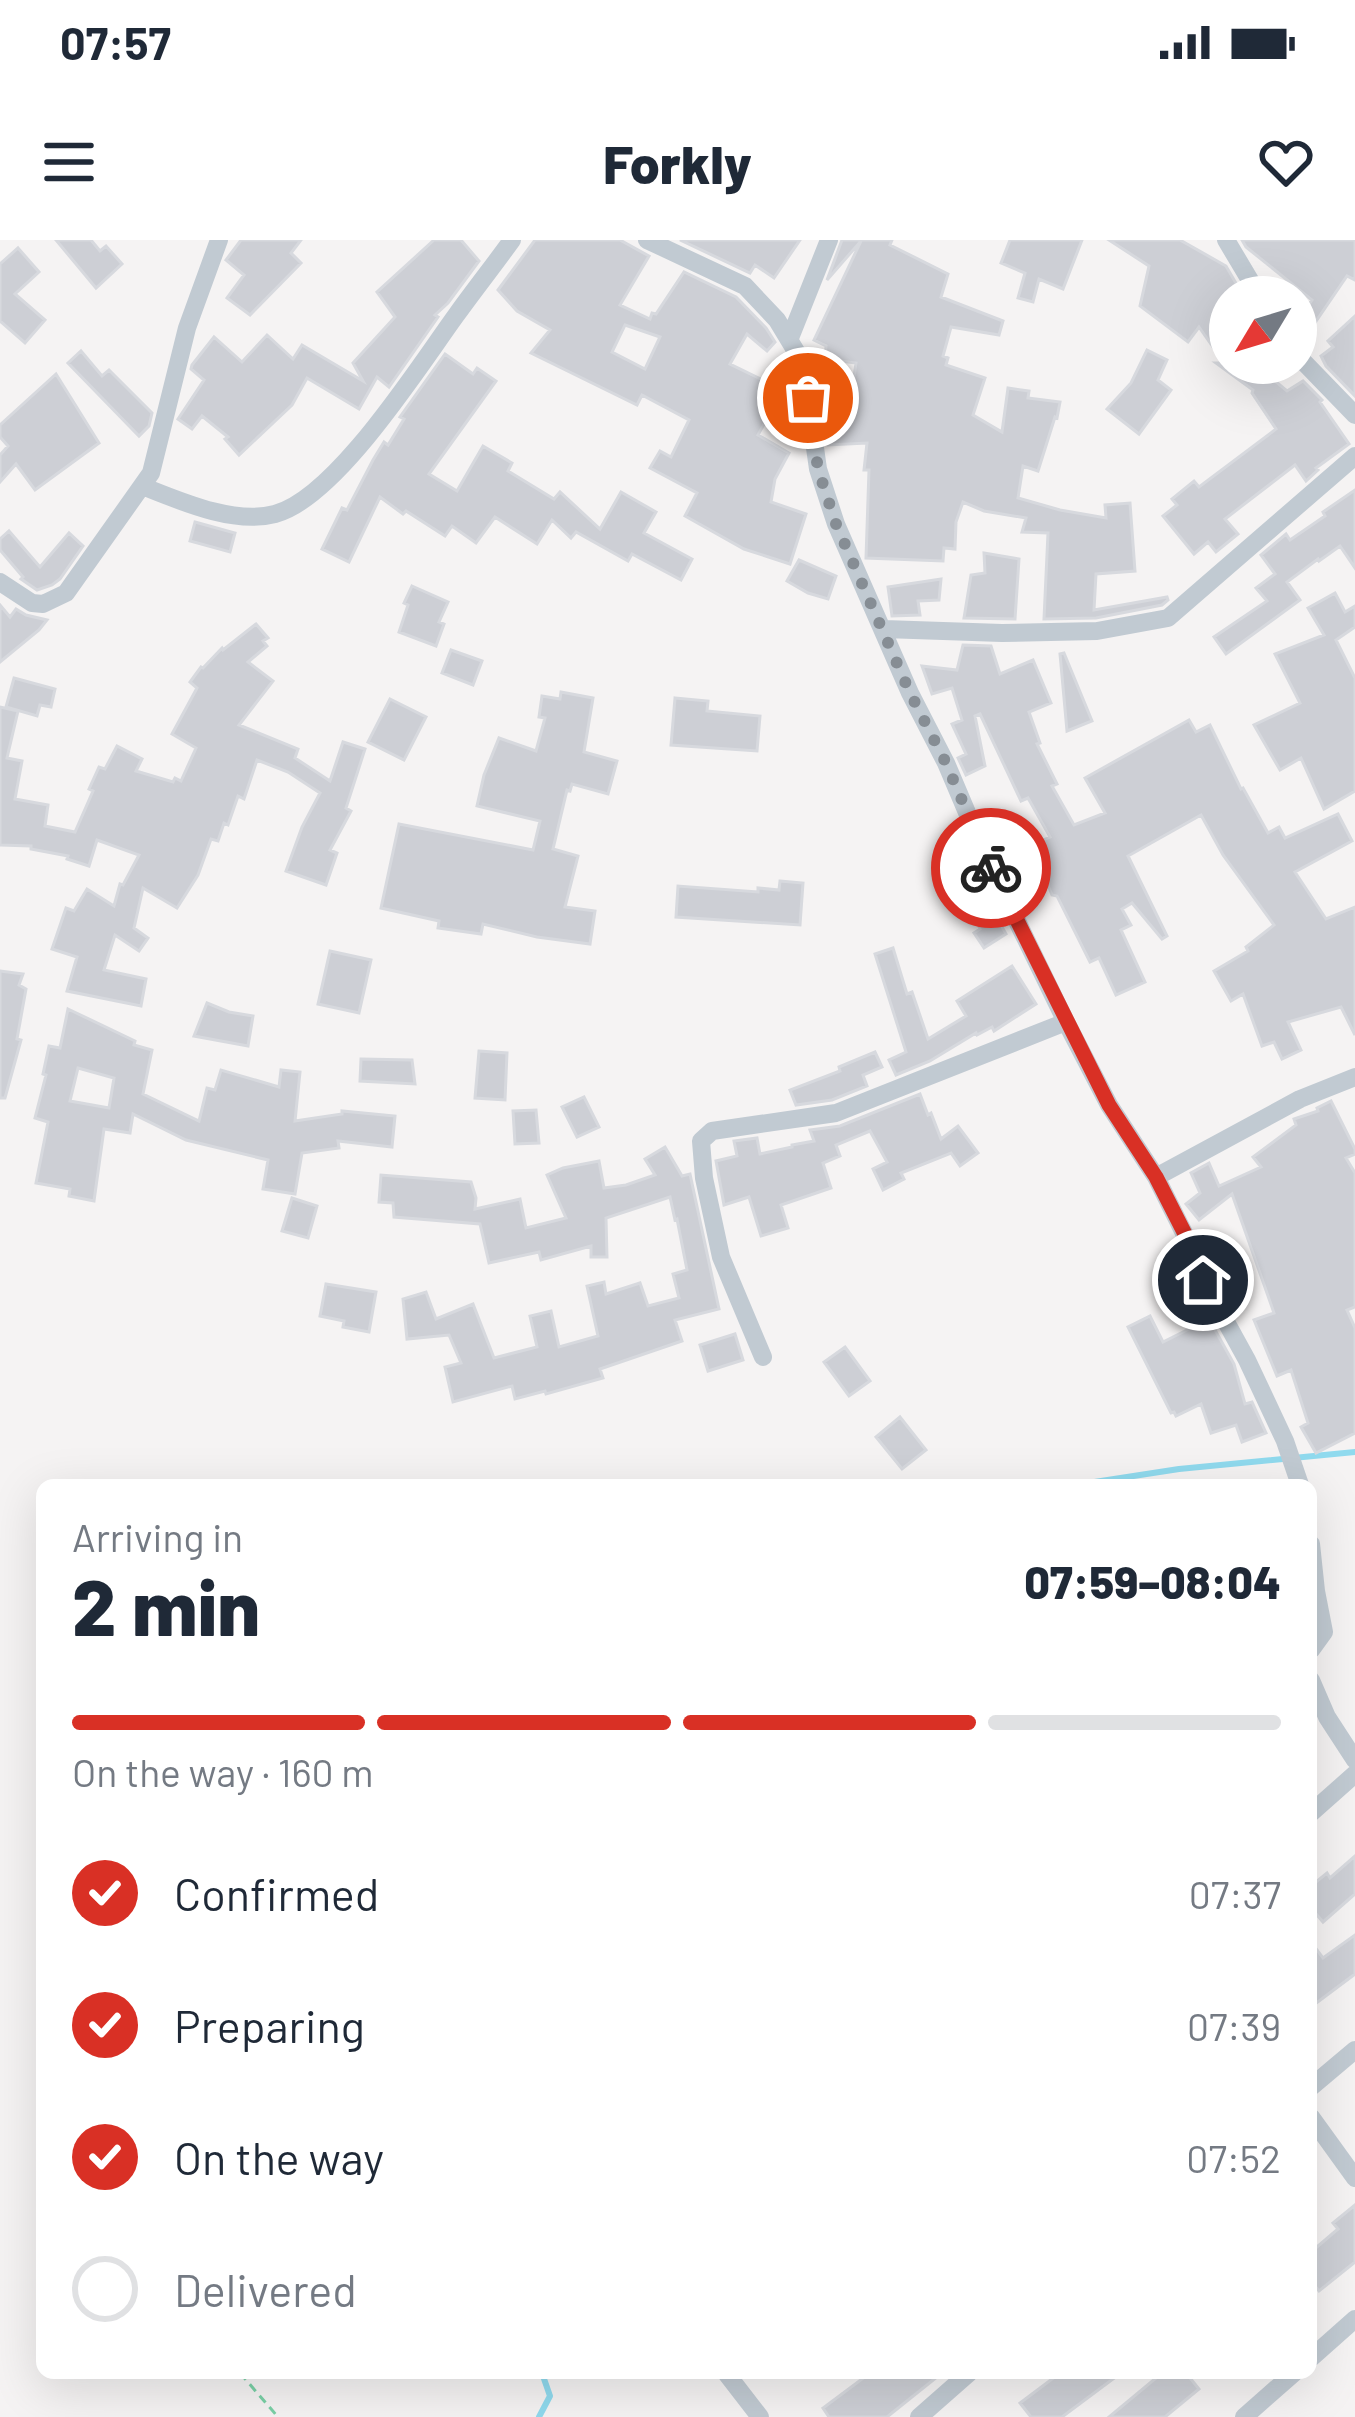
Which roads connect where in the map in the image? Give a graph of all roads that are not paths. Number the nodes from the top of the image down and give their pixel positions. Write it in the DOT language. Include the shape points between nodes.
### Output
graph roads {
  1 [pos="219,240"];
  2 [pos="512,240"];
  3 [pos="647,240"];
  4 [pos="829,240"];
  5 [pos="1226,240"];
  6 [pos="1247,276"];
  7 [pos="790,338"];
  8 [pos="1317,376"];
  9 [pos="1355,415"];
  10 [pos="1355,456"];
  11 [pos="142,485"];
  12 [pos="0,582"];
  13 [pos="884,629"];
  14 [pos="1066,1022"];
  15 [pos="1355,1078"];
  16 [pos="1156,1177"];
  17 [pos="763,1357"];
  18 [pos="1298,1479"];
  19 [pos="1317,1596"];
  20 [pos="1317,1641"];
  21 [pos="1317,1693"];
  22 [pos="1355,1760"];
  23 [pos="1355,1774"];
  24 [pos="1317,1808"];
  25 [pos="1355,2050"];
  26 [pos="1317,2082"];
  27 [pos="1317,2125"];
  28 [pos="1355,2178"];
  29 [pos="1355,2320"];
  30 [pos="1317,2353"];
  31 [pos="731,2379"];
  32 [pos="963,2379"];
  33 [pos="1287,2379"];
  34 [pos="760,2417"];
  35 [pos="919,2417"];
  36 [pos="1244,2417"];
  1 -- 11 [label="street"];
  2 -- 11 [label="street" via="385,412 303,502 247,518"];
  3 -- 7 [label="street" via="745,286"];
  4 -- 7 [label="street"];
  5 -- 6 [label="street"];
  7 -- 13 [label="street" via="803,363 818,469"];
  8 -- 9 [label="street"];
  10 -- 13 [label="street" via="1168,618 1097,632"];
  11 -- 12 [label="street" via="66,593 32,603"];
  13 -- 14 [label="street"];
  14 -- 16 [label="street"];
  14 -- 17 [label="street" via="836,1113 712,1131 701,1141 721,1257"];
  15 -- 16 [label="street"];
  16 -- 18 [label="street"];
  19 -- 20 [label="street" via="1324,1631"];
  21 -- 22 [label="street"];
  23 -- 24 [label="street"];
  25 -- 26 [label="street"];
  27 -- 28 [label="street"];
  29 -- 30 [label="street"];
  31 -- 34 [label="street"];
  32 -- 35 [label="street"];
  33 -- 36 [label="street"];
}
